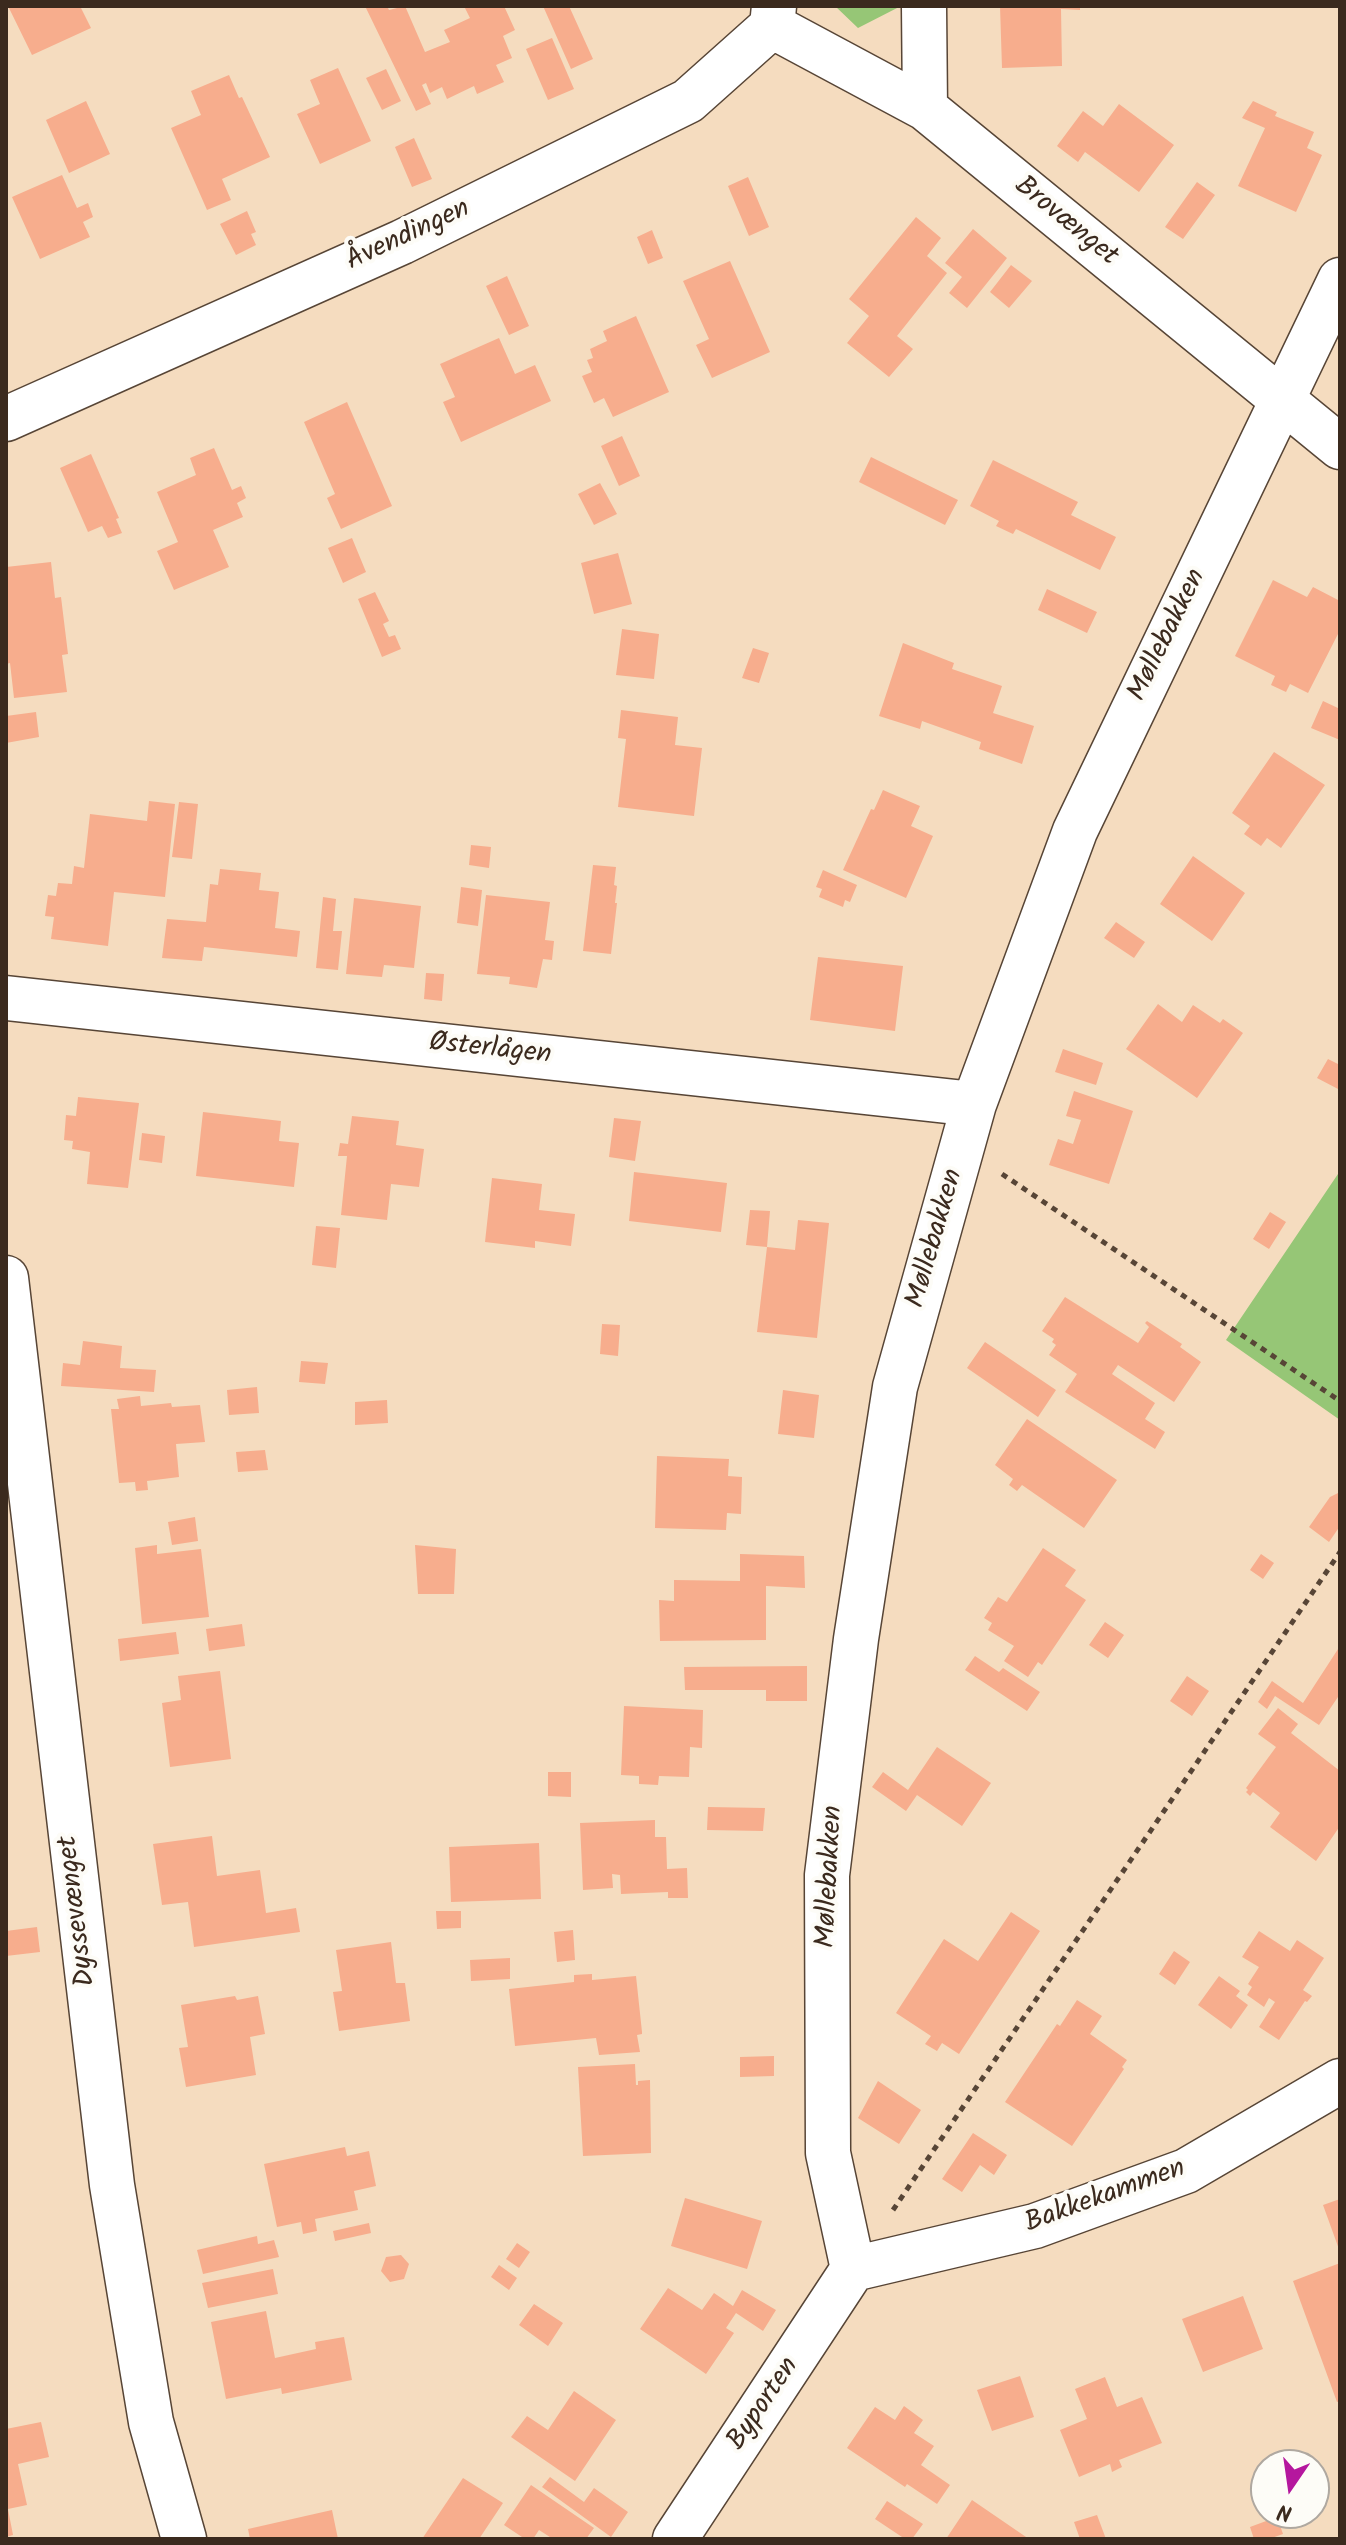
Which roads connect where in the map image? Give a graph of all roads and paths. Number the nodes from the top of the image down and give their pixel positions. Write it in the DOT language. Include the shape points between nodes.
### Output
graph roads {
  1 [pos="924,6"];
  2 [pos="773,16"];
  3 [pos="925,108"];
  4 [pos="1340,280"];
  5 [pos="1282,400"];
  6 [pos="6,419"];
  7 [pos="1340,447"];
  8 [pos="6,998"];
  9 [pos="974,1104"];
  10 [pos="963,1148"];
  11 [pos="6,1278"];
  12 [pos="1340,1401"];
  13 [pos="1340,1552"];
  14 [pos="1340,2081"];
  15 [pos="853,2269"];
  16 [pos="184,2539"];
  17 [pos="675,2539"];
  1 -- 3 [label="street"];
  2 -- 3 [label="street, Brovænget"];
  2 -- 6 [label="street, Åvendingen" via="688,101 402,242"];
  3 -- 5 [label="street, Brovænget"];
  4 -- 5 [label="street, Møllebakken"];
  5 -- 7 [label="street, Brovænget"];
  5 -- 9 [label="street, Møllebakken" via="1075,831"];
  8 -- 9 [label="street, Østerlågen"];
  9 -- 10 [label="street, Møllebakken"];
  10 -- 12 [label="path"];
  10 -- 15 [label="street, Møllebakken" via="895,1387 827,1875 828,2153"];
  11 -- 16 [label="street, Dyssevænget" via="112,2185 151,2422"];
  13 -- 15 [label="path"];
  14 -- 15 [label="street, Bakkekammen" via="1186,2171 1035,2226"];
  15 -- 17 [label="street, Byporten"];
}
